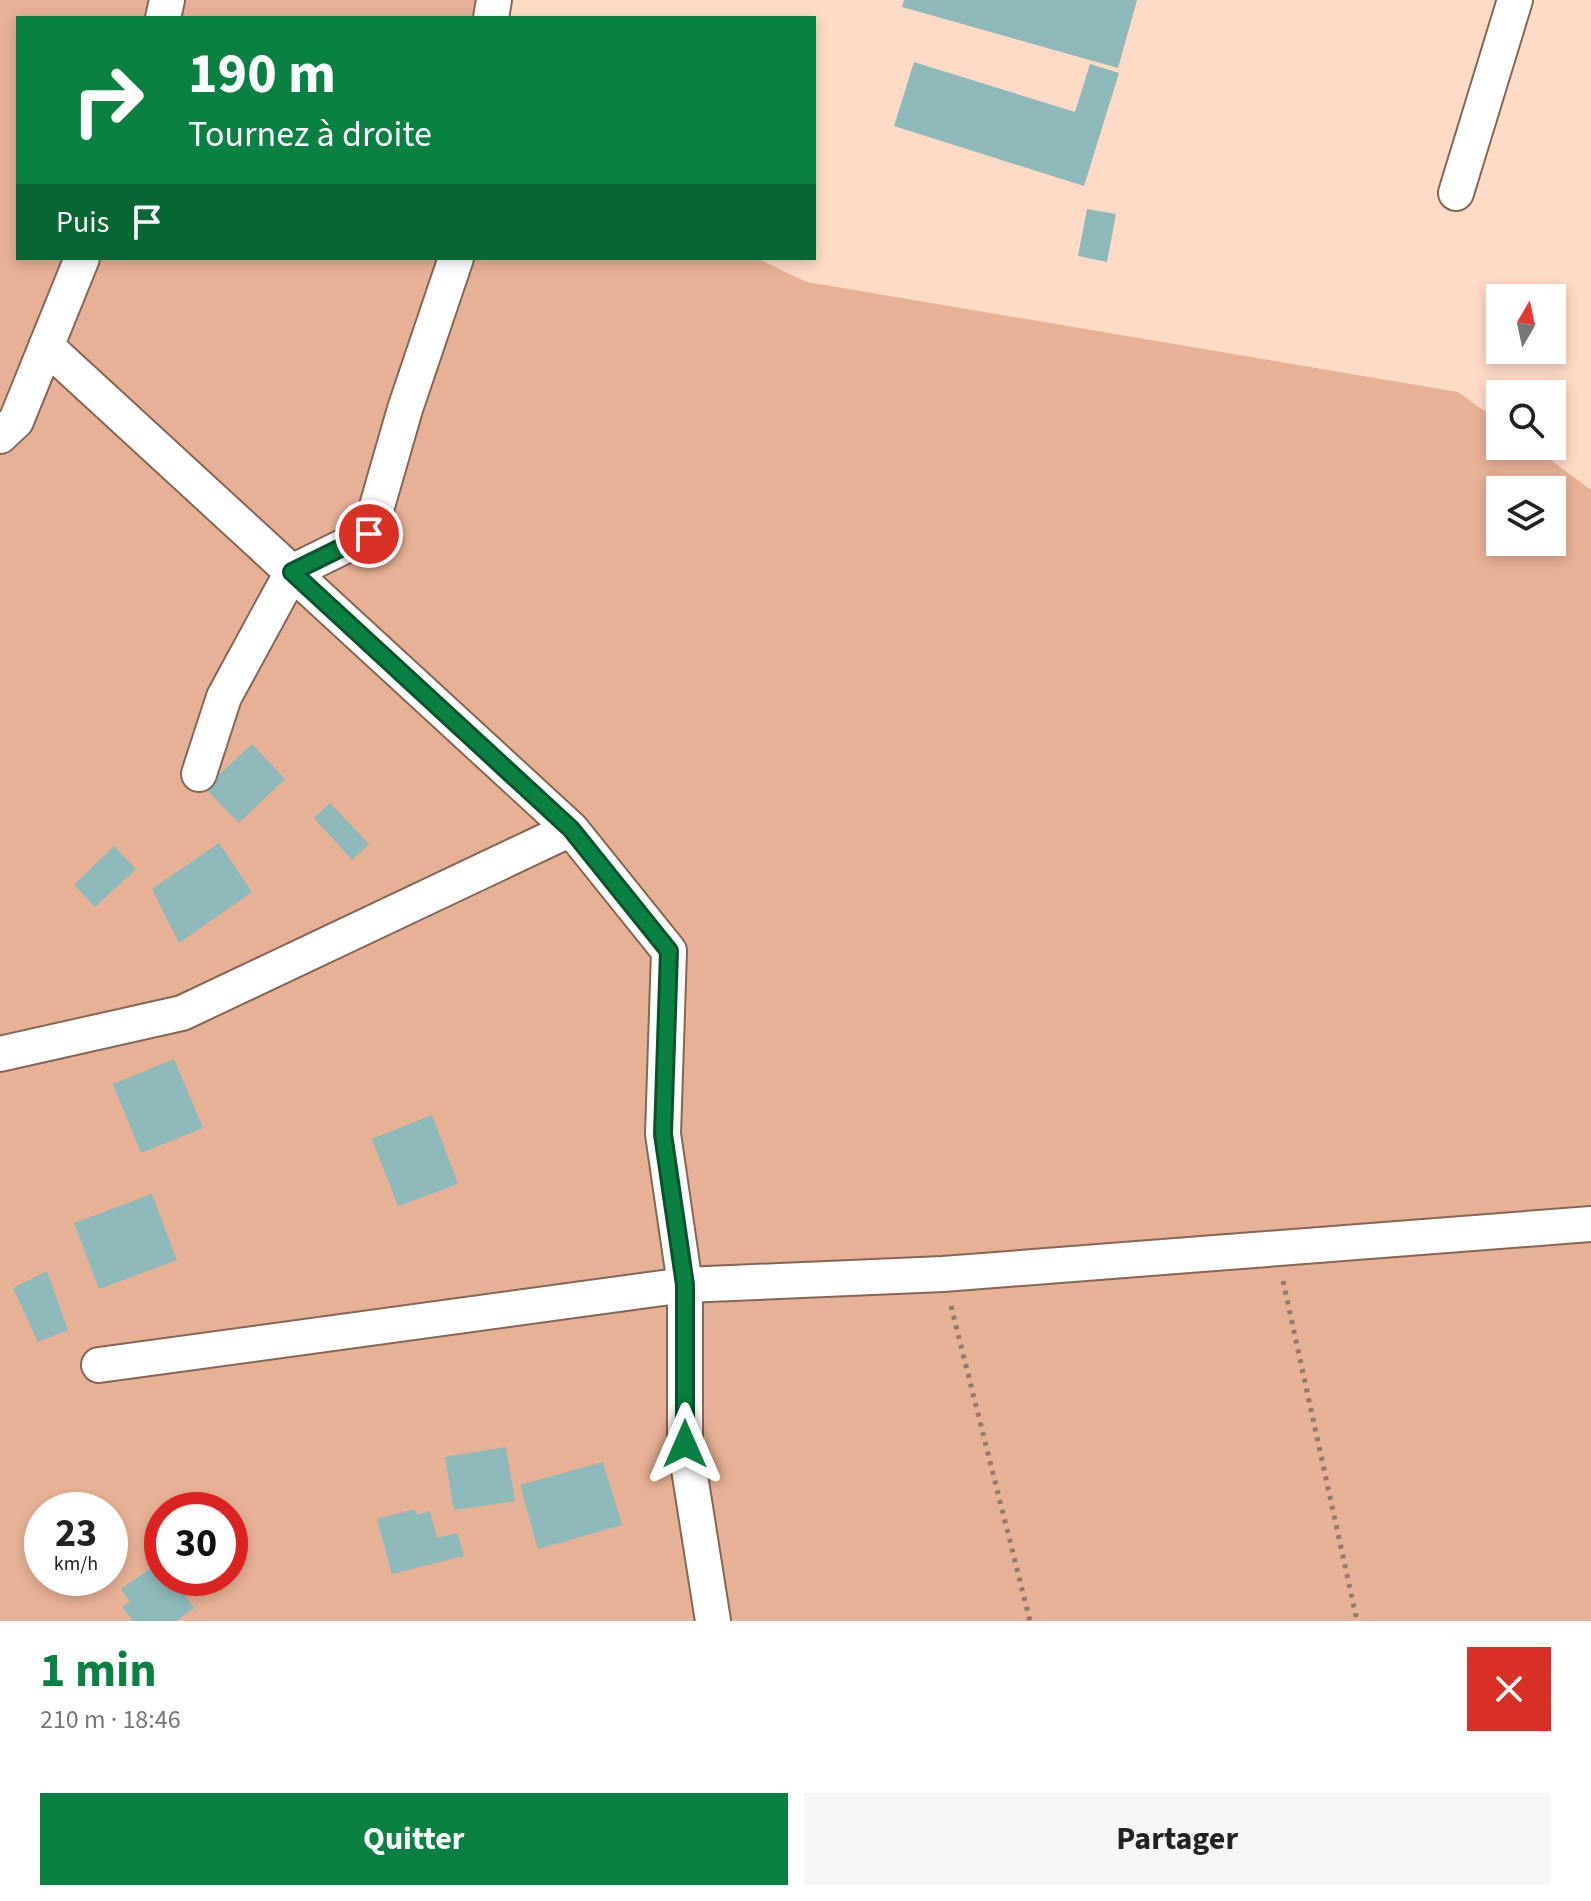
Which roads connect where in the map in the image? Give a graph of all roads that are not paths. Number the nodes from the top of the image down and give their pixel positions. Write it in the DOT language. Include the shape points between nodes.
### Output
graph roads {
  1 [pos="1515,0"];
  2 [pos="1456,193"];
  3 [pos="81,260"];
  4 [pos="455,260"];
  5 [pos="46,346"];
  6 [pos="0,436"];
  7 [pos="292,572"];
  8 [pos="199,774"];
  9 [pos="571,829"];
  10 [pos="0,1054"];
  11 [pos="1591,1224"];
  12 [pos="685,1285"];
  13 [pos="99,1365"];
  14 [pos="713,1621"];
  1 -- 2 [label="street"];
  3 -- 5 [label="street"];
  4 -- 7 [label="street" via="369,534"];
  5 -- 6 [label="street" via="16,421"];
  5 -- 7 [label="street"];
  7 -- 8 [label="street" via="224,697"];
  7 -- 9 [label="street"];
  9 -- 10 [label="street" via="182,1013"];
  9 -- 12 [label="street" via="669,951 663,1134"];
  11 -- 12 [label="street" via="943,1274"];
  12 -- 13 [label="street"];
  12 -- 14 [label="street" via="685,1444"];
}
